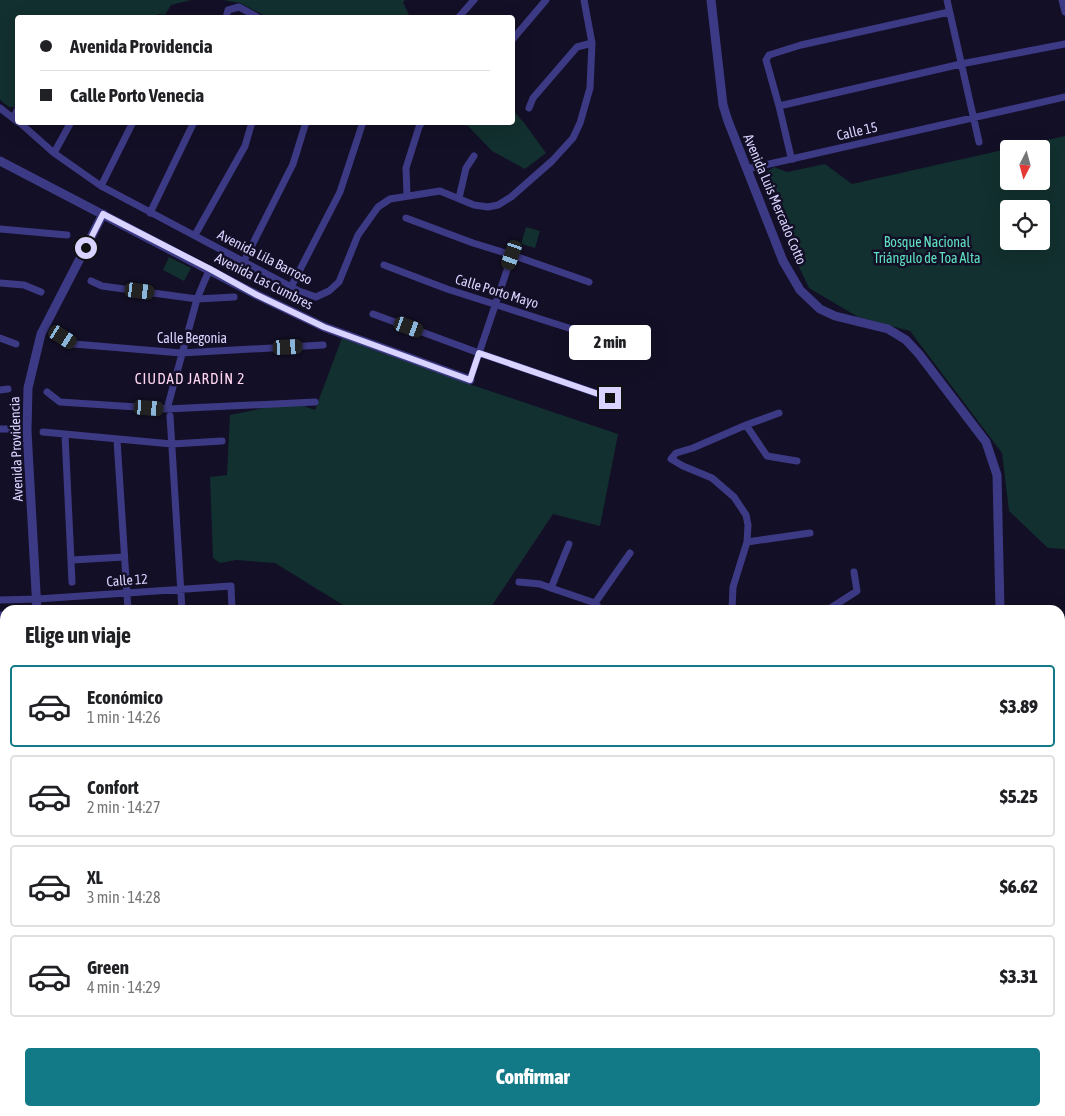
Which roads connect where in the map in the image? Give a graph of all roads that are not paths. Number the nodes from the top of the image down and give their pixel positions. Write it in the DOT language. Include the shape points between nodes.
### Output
graph roads {
  1 [pos="474,0"];
  2 [pos="546,0"];
  3 [pos="584,0"];
  4 [pos="711,0"];
  5 [pos="947,0"];
  6 [pos="1062,0"];
  7 [pos="949,12"];
  8 [pos="1065,12"];
  9 [pos="227,15"];
  10 [pos="254,15"];
  11 [pos="461,15"];
  12 [pos="515,36"];
  13 [pos="592,43"];
  14 [pos="1065,44"];
  15 [pos="961,64"];
  16 [pos="1065,97"];
  17 [pos="779,106"];
  18 [pos="0,108"];
  19 [pos="529,108"];
  20 [pos="973,117"];
  21 [pos="15,120"];
  22 [pos="21,125"];
  23 [pos="69,125"];
  24 [pos="132,125"];
  25 [pos="193,125"];
  26 [pos="251,125"];
  27 [pos="305,125"];
  28 [pos="362,125"];
  29 [pos="421,125"];
  30 [pos="979,142"];
  31 [pos="54,153"];
  32 [pos="474,156"];
  33 [pos="793,158"];
  34 [pos="0,161"];
  35 [pos="747,169"];
  36 [pos="102,186"];
  37 [pos="407,196"];
  38 [pos="459,198"];
  39 [pos="150,213"];
  40 [pos="103,214"];
  41 [pos="406,218"];
  42 [pos="0,229"];
  43 [pos="67,235"];
  44 [pos="195,235"];
  45 [pos="512,255"];
  46 [pos="244,261"];
  47 [pos="384,265"];
  48 [pos="210,269"];
  49 [pos="91,281"];
  50 [pos="589,282"];
  51 [pos="0,283"];
  52 [pos="292,286"];
  53 [pos="41,292"];
  54 [pos="234,297"];
  55 [pos="197,298"];
  56 [pos="496,304"];
  57 [pos="373,314"];
  58 [pos="63,337"];
  59 [pos="0,338"];
  60 [pos="603,339"];
  61 [pos="16,344"];
  62 [pos="324,345"];
  63 [pos="181,353"];
  64 [pos="479,353"];
  65 [pos="470,380"];
  66 [pos="8,389"];
  67 [pos="0,390"];
  68 [pos="47,392"];
  69 [pos="610,398"];
  70 [pos="315,402"];
  71 [pos="167,409"];
  72 [pos="779,413"];
  73 [pos="170,416"];
  74 [pos="746,425"];
  75 [pos="0,429"];
  76 [pos="9,429"];
  77 [pos="43,432"];
  78 [pos="65,434"];
  79 [pos="117,440"];
  80 [pos="222,441"];
  81 [pos="172,444"];
  82 [pos="797,461"];
  83 [pos="810,533"];
  84 [pos="747,542"];
  85 [pos="569,544"];
  86 [pos="630,553"];
  87 [pos="124,556"];
  88 [pos="72,560"];
  89 [pos="854,572"];
  90 [pos="72,582"];
  91 [pos="519,582"];
  92 [pos="552,588"];
  93 [pos="180,589"];
  94 [pos="126,592"];
  95 [pos="37,599"];
  96 [pos="0,600"];
  97 [pos="595,604"];
  98 [pos="37,605"];
  99 [pos="127,605"];
  100 [pos="182,605"];
  101 [pos="232,605"];
  102 [pos="732,605"];
  103 [pos="835,605"];
  104 [pos="1000,605"];
  1 -- 11 [label="street"];
  2 -- 12 [label="street"];
  3 -- 13 [label="street, Avenida Lila Barroso"];
  4 -- 35 [label="street, Avenida Luis Mercado Cotto" via="723,105"];
  5 -- 7 [label="street"];
  6 -- 8 [label="street"];
  7 -- 15 [label="street"];
  7 -- 17 [label="street" via="769,55 766,60"];
  9 -- 10 [label="street" via="228,10 240,7"];
  13 -- 19 [label="street" via="577,48 532,98"];
  13 -- 38 [label="street, Avenida Lila Barroso" via="590,88 573,138 552,161 498,205 474,205"];
  14 -- 15 [label="street"];
  15 -- 17 [label="street"];
  15 -- 20 [label="street"];
  16 -- 20 [label="street, Calle 15"];
  17 -- 33 [label="street"];
  18 -- 21 [label="street, Avenida Lila Barroso"];
  20 -- 30 [label="street"];
  20 -- 33 [label="street, Calle 15"];
  22 -- 31 [label="street, Avenida Lila Barroso"];
  23 -- 31 [label="street"];
  24 -- 36 [label="street"];
  25 -- 39 [label="street"];
  26 -- 44 [label="street" via="244,146"];
  27 -- 46 [label="street" via="293,164"];
  28 -- 52 [label="street" via="340,192"];
  29 -- 37 [label="street" via="406,168"];
  31 -- 36 [label="street, Avenida Lila Barroso"];
  32 -- 38 [label="street" via="466,168"];
  33 -- 35 [label="street, Calle 15"];
  34 -- 40 [label="street, Avenida Las Cumbres"];
  35 -- 104 [label="street, Avenida Luis Mercado Cotto" via="783,261 800,290 820,309 888,329 906,340 986,442 998,475"];
  36 -- 39 [label="street, Avenida Lila Barroso"];
  37 -- 38 [label="street, Avenida Lila Barroso" via="440,191"];
  37 -- 52 [label="street, Avenida Lila Barroso" via="390,199 378,207 358,235 339,282 329,291 316,297"];
  39 -- 44 [label="street, Avenida Lila Barroso"];
  40 -- 48 [label="street, Avenida Las Cumbres"];
  40 -- 95 [label="street, Avenida Providencia" via="42,334 28,388 27,432"];
  41 -- 45 [label="street"];
  42 -- 43 [label="street"];
  44 -- 46 [label="street, Avenida Lila Barroso"];
  45 -- 50 [label="street"];
  45 -- 56 [label="street"];
  46 -- 52 [label="street, Avenida Lila Barroso"];
  47 -- 56 [label="street, Calle Porto Mayo"];
  48 -- 55 [label="street"];
  48 -- 65 [label="street, Avenida Las Cumbres" via="324,327"];
  49 -- 55 [label="street" via="102,286"];
  51 -- 53 [label="street"];
  54 -- 55 [label="street"];
  55 -- 63 [label="street"];
  56 -- 60 [label="street, Calle Porto Mayo"];
  56 -- 64 [label="street"];
  57 -- 64 [label="street"];
  58 -- 63 [label="street, Calle Begonia" via="74,344"];
  59 -- 61 [label="street"];
  62 -- 63 [label="street, Calle Begonia"];
  63 -- 71 [label="street"];
  64 -- 65 [label="street"];
  64 -- 69 [label="street"];
  66 -- 67 [label="street"];
  68 -- 71 [label="street" via="60,402"];
  70 -- 71 [label="street"];
  72 -- 74 [label="street"];
  73 -- 81 [label="street"];
  74 -- 82 [label="street" via="767,456"];
  74 -- 84 [label="street" via="676,453 671,459 712,478 734,497 746,515"];
  75 -- 76 [label="street"];
  77 -- 78 [label="street"];
  78 -- 79 [label="street"];
  78 -- 88 [label="street"];
  79 -- 81 [label="street"];
  79 -- 87 [label="street"];
  80 -- 81 [label="street"];
  81 -- 93 [label="street"];
  83 -- 84 [label="street"];
  84 -- 102 [label="street" via="733,587"];
  85 -- 92 [label="street"];
  86 -- 97 [label="street"];
  87 -- 88 [label="street"];
  87 -- 94 [label="street"];
  88 -- 90 [label="street"];
  89 -- 103 [label="street" via="857,591"];
  91 -- 92 [label="street"];
  92 -- 97 [label="street"];
  93 -- 94 [label="street, Calle 12"];
  93 -- 100 [label="street"];
  93 -- 101 [label="street, Calle 12" via="231,586"];
  94 -- 95 [label="street, Calle 12"];
  94 -- 99 [label="street"];
  95 -- 96 [label="street, Calle 12"];
  95 -- 98 [label="street, Avenida Providencia"];
}
